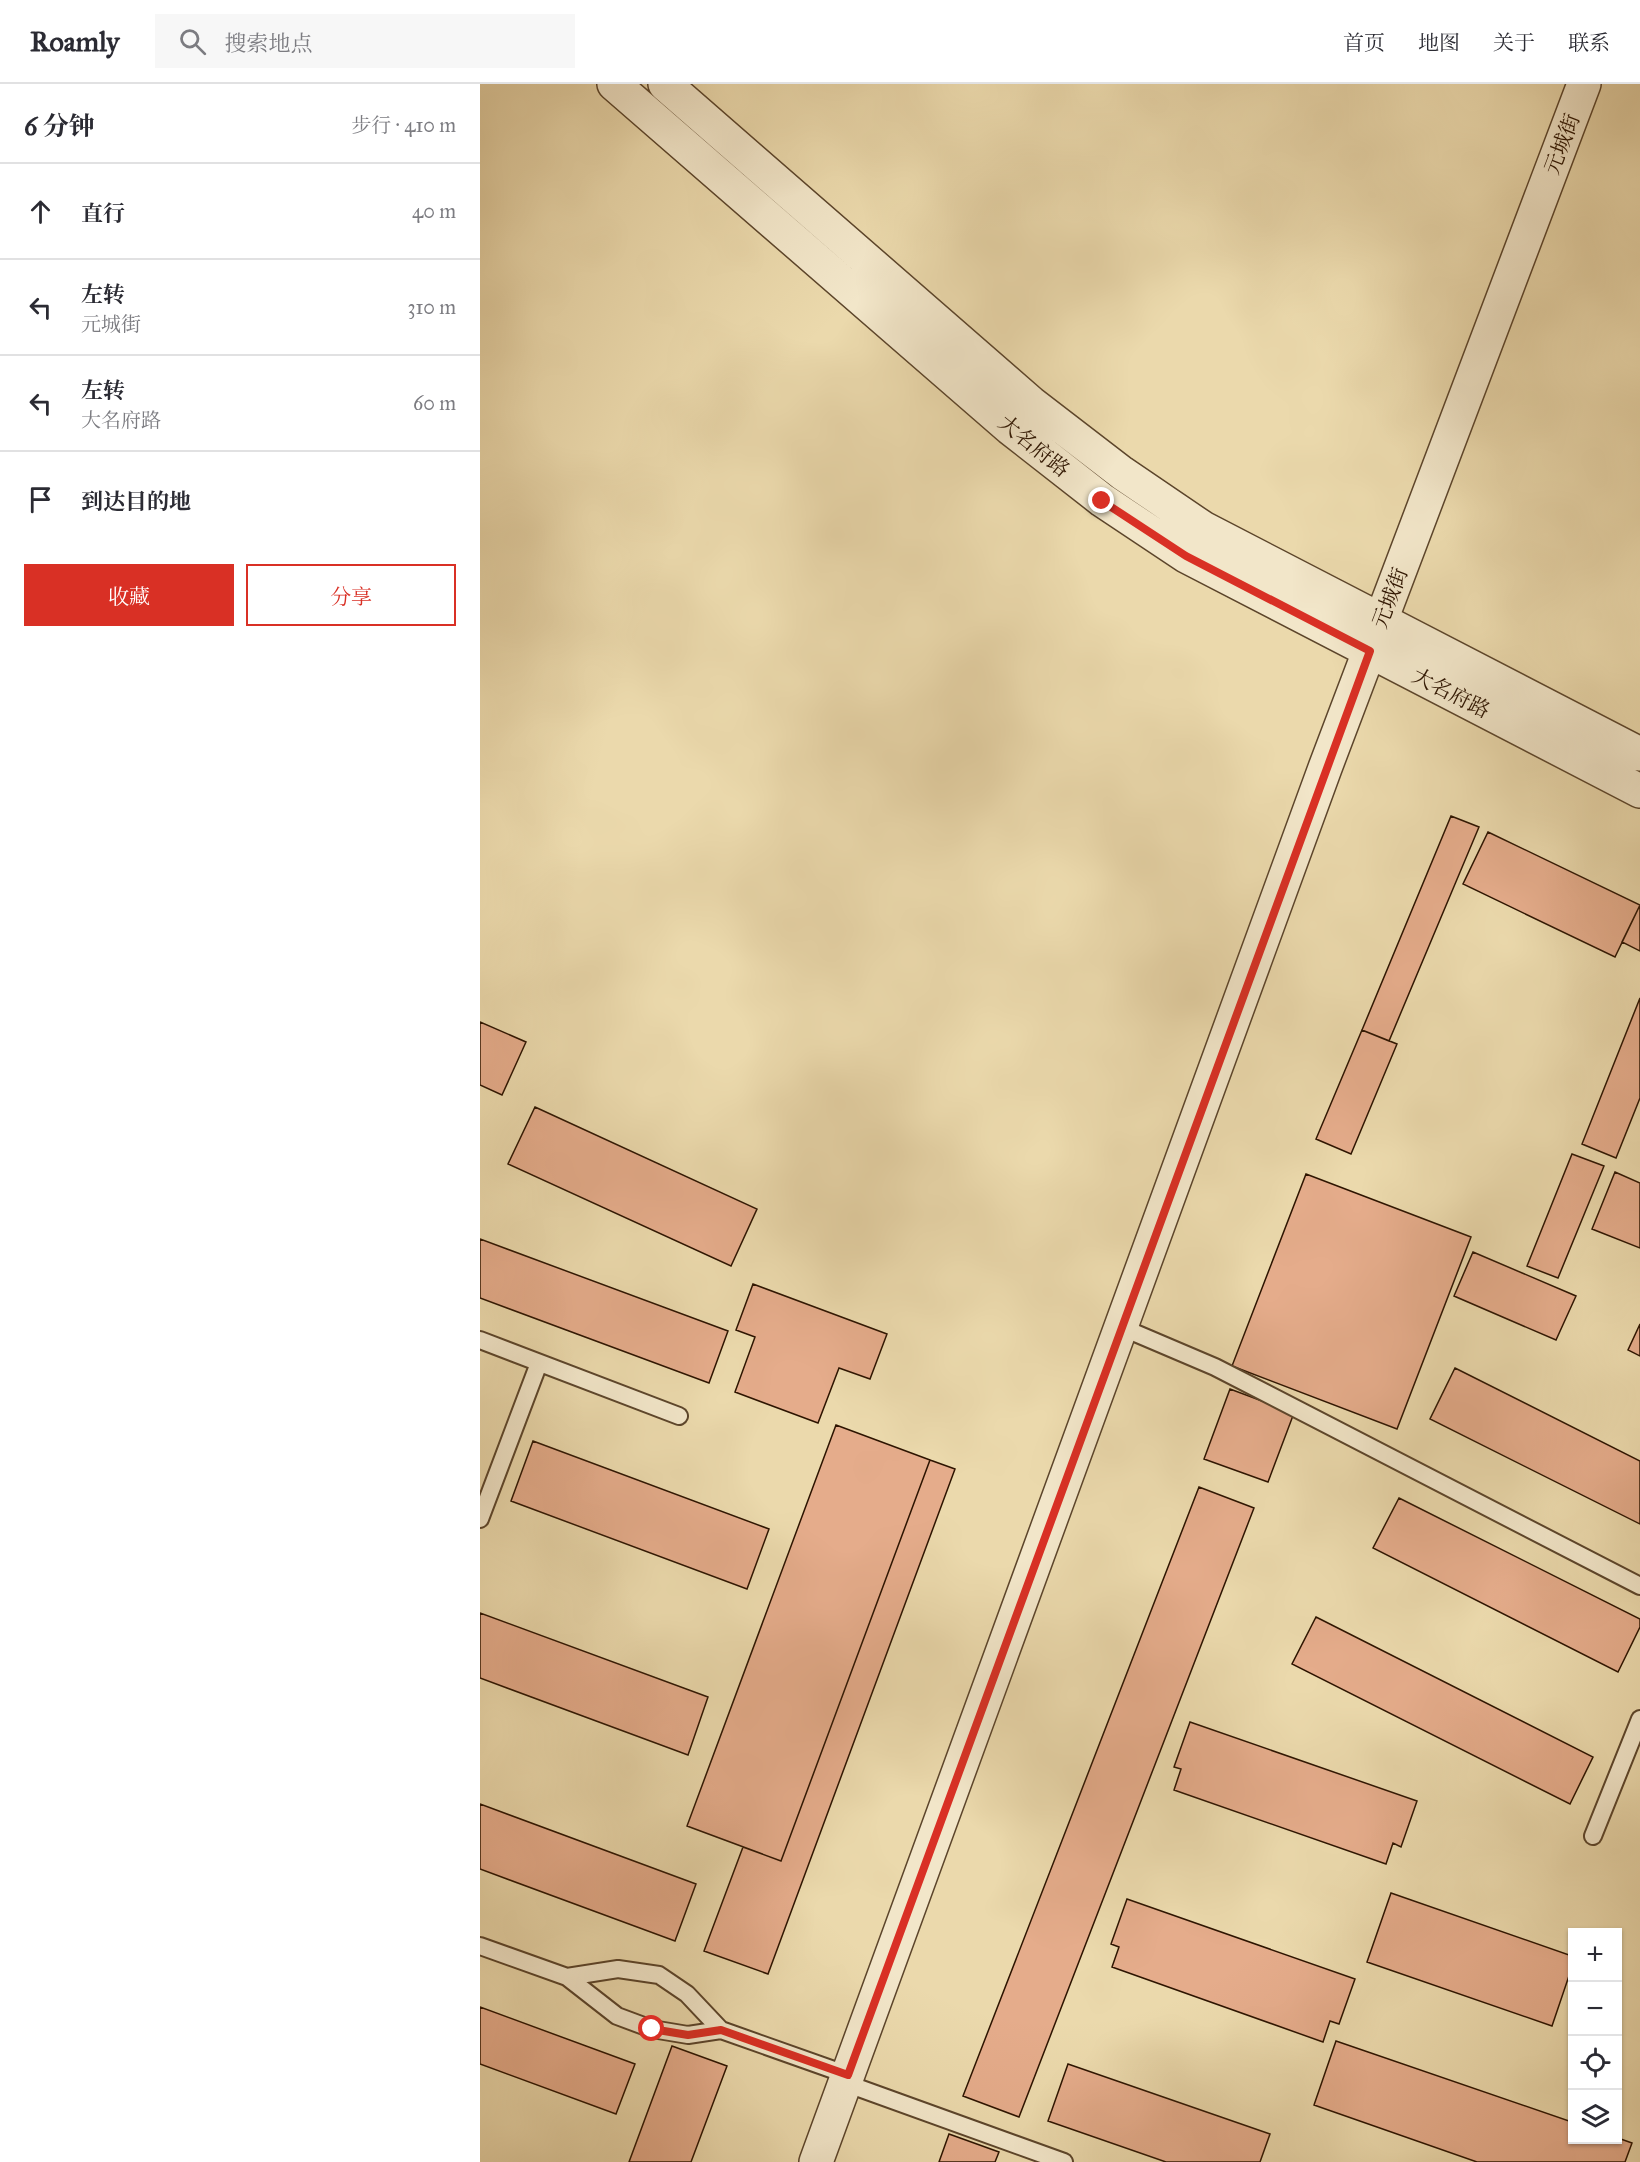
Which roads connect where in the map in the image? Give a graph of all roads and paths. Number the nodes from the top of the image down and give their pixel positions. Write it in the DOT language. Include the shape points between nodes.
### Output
graph roads {
  1 [pos="614,84"];
  2 [pos="664,84"];
  3 [pos="1584,84"];
  4 [pos="1382,620"];
  5 [pos="1370,651"];
  6 [pos="1640,754"];
  7 [pos="1640,791"];
  8 [pos="1121,1327"];
  9 [pos="480,1340"];
  10 [pos="539,1363"];
  11 [pos="679,1416"];
  12 [pos="480,1520"];
  13 [pos="1640,1586"];
  14 [pos="1640,1719"];
  15 [pos="1593,1836"];
  16 [pos="480,1946"];
  17 [pos="567,1977"];
  18 [pos="721,2030"];
  19 [pos="846,2079"];
  20 [pos="816,2162"];
  21 [pos="1064,2162"];
  1 -- 5 [label="street, 大名府路" via="1010,428 1102,501 1186,556"];
  2 -- 4 [label="street, 大名府路" via="1031,403 1122,473 1203,528"];
  3 -- 4 [label="street, 元城街"];
  4 -- 5 [label="street, 元城街"];
  4 -- 6 [label="street, 大名府路"];
  5 -- 7 [label="street, 大名府路"];
  5 -- 8 [label="street, 元城街"];
  8 -- 13 [label="lane" via="1215,1367"];
  8 -- 19 [label="street, 元城街"];
  9 -- 10 [label="lane"];
  10 -- 11 [label="lane"];
  10 -- 12 [label="lane"];
  14 -- 15 [label="lane"];
  16 -- 17 [label="lane"];
  17 -- 18 [label="lane" via="617,2016 652,2029 688,2035"];
  17 -- 18 [label="lane" via="618,1969 659,1975 687,1994"];
  18 -- 19 [label="lane"];
  19 -- 20 [label="street, 元城街"];
  19 -- 21 [label="lane"];
}
